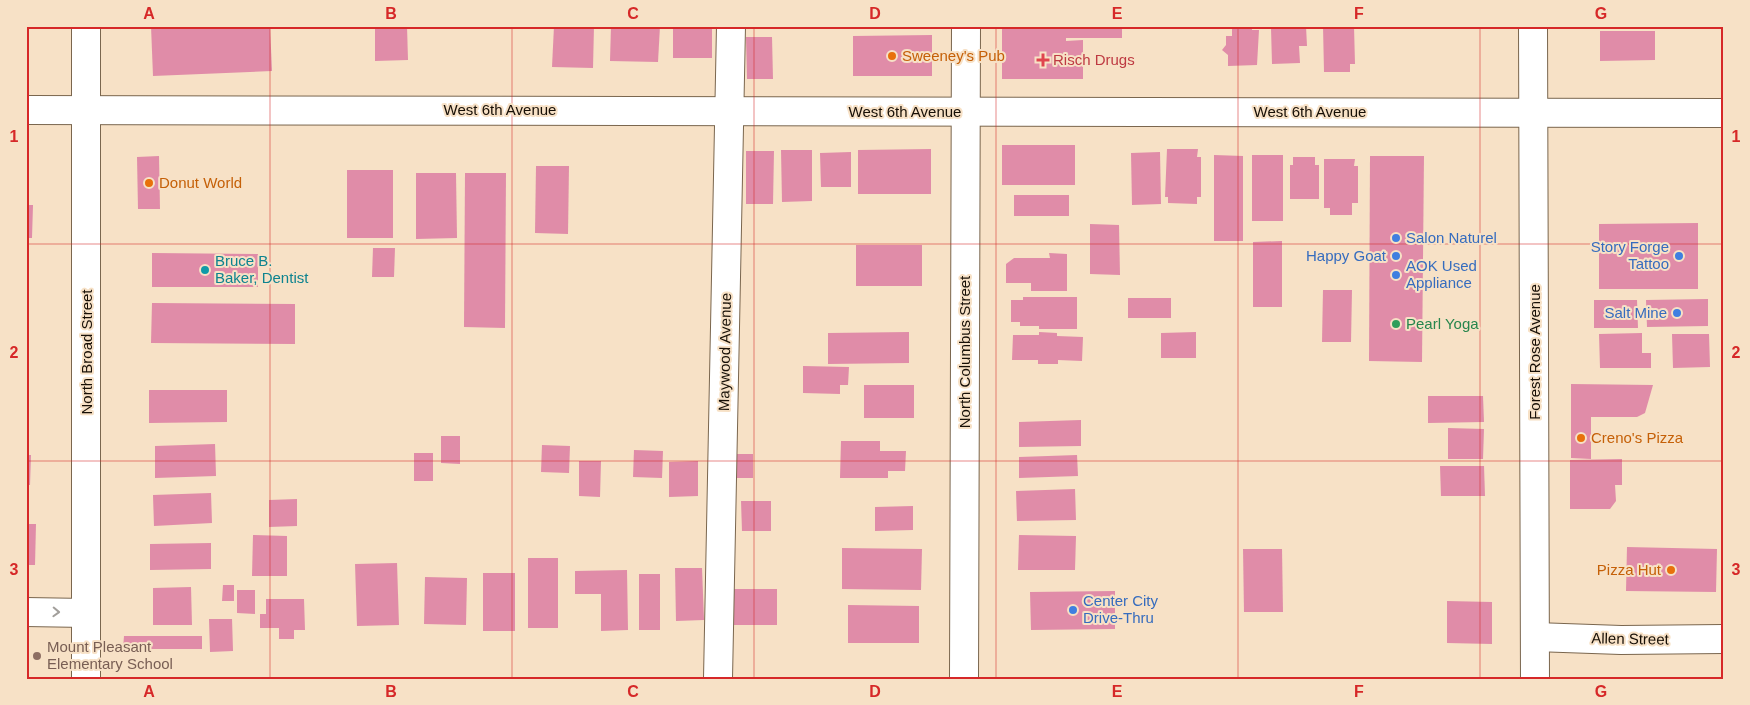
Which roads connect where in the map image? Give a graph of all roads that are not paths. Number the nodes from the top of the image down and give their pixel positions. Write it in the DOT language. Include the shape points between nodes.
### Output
graph roads {
  1 [pos="86,26"];
  2 [pos="731,26"];
  3 [pos="966,26"];
  4 [pos="1533,26"];
  5 [pos="86,109"];
  6 [pos="26,110"];
  7 [pos="730,111"];
  8 [pos="965,112"];
  9 [pos="1533,113"];
  10 [pos="1724,113"];
  11 [pos="26,612"];
  12 [pos="86,613"];
  13 [pos="1535,637"];
  14 [pos="1724,639"];
  15 [pos="86,678"];
  16 [pos="93,679"];
  17 [pos="718,679"];
  18 [pos="964,679"];
  19 [pos="1535,679"];
  1 -- 5 [label="street, North Broad Street"];
  2 -- 7 [label="street, Maywood Avenue"];
  3 -- 8 [label="street, North Columbus Street"];
  4 -- 9 [label="street, Forest Rose Avenue"];
  5 -- 6 [label="street, West 6th Avenue"];
  5 -- 7 [label="street, West 6th Avenue"];
  5 -- 12 [label="street, North Broad Street"];
  7 -- 8 [label="street, West 6th Avenue"];
  7 -- 17 [label="street, Maywood Avenue"];
  8 -- 9 [label="street, West 6th Avenue"];
  8 -- 18 [label="street, North Columbus Street"];
  9 -- 10 [label="street, West 6th Avenue"];
  9 -- 13 [label="street, Forest Rose Avenue"];
  11 -- 12 [label="street, one-way"];
  12 -- 15 [label="street, North Broad Street"];
  13 -- 14 [label="street, Allen Street"];
  13 -- 19 [label="street, Forest Rose Avenue"];
  15 -- 16 [label="street"];
}
